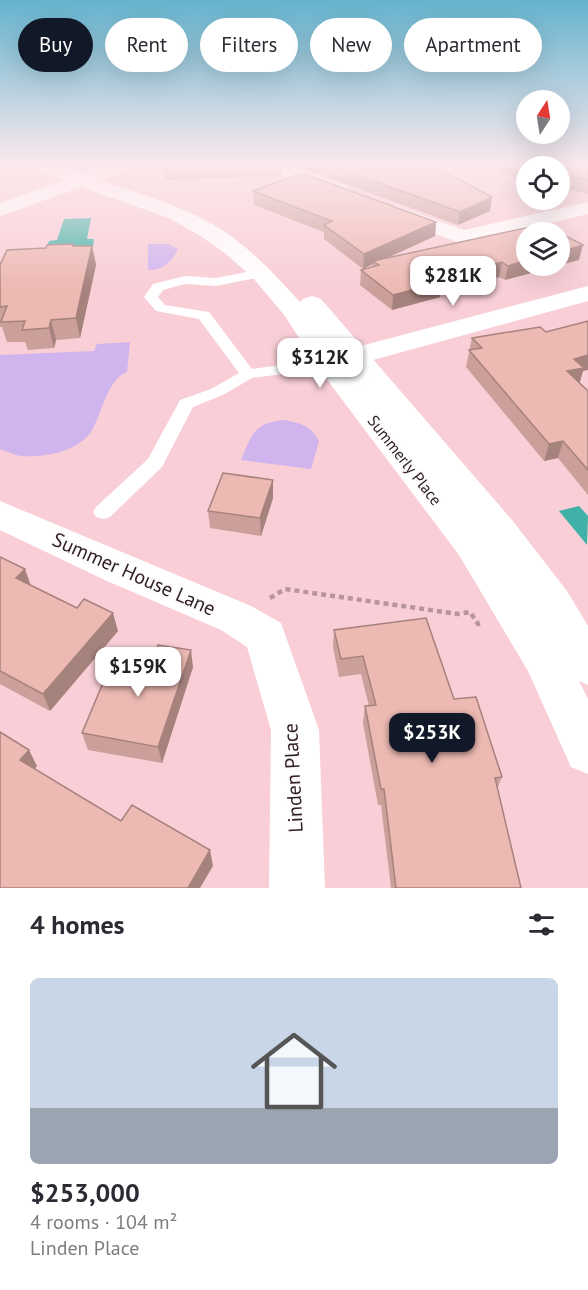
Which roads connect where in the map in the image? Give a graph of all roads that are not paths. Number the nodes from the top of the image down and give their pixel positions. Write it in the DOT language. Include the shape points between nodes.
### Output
graph roads {
  1 [pos="156,205"];
  2 [pos="182,205"];
  3 [pos="380,205"];
  4 [pos="588,208"];
  5 [pos="563,215"];
  6 [pos="588,229"];
  7 [pos="261,273"];
  8 [pos="588,293"];
  9 [pos="343,360"];
  10 [pos="248,374"];
  11 [pos="103,512"];
  12 [pos="0,514"];
  13 [pos="251,627"];
  14 [pos="588,665"];
  15 [pos="588,750"];
  16 [pos="297,888"];
  1 -- 7 [label="street, Summerly Place" via="210,232"];
  2 -- 9 [label="street, Summerly Place" via="254,244 286,272"];
  3 -- 5 [label="street" via="462,237"];
  4 -- 5 [label="street"];
  5 -- 6 [label="street"];
  7 -- 9 [label="street, Summerly Place"];
  7 -- 10 [label="lane" via="216,282 185,280 158,287 151,297 161,308 204,315"];
  8 -- 9 [label="street"];
  9 -- 10 [label="lane"];
  9 -- 14 [label="street, Summerly Place" via="499,530 552,603"];
  9 -- 15 [label="street, Summerly Place" via="473,545 546,660"];
  10 -- 11 [label="lane" via="186,404 155,463"];
  12 -- 13 [label="street, Summer House Lane"];
  13 -- 16 [label="street, Linden Place" via="295,730"];
}
